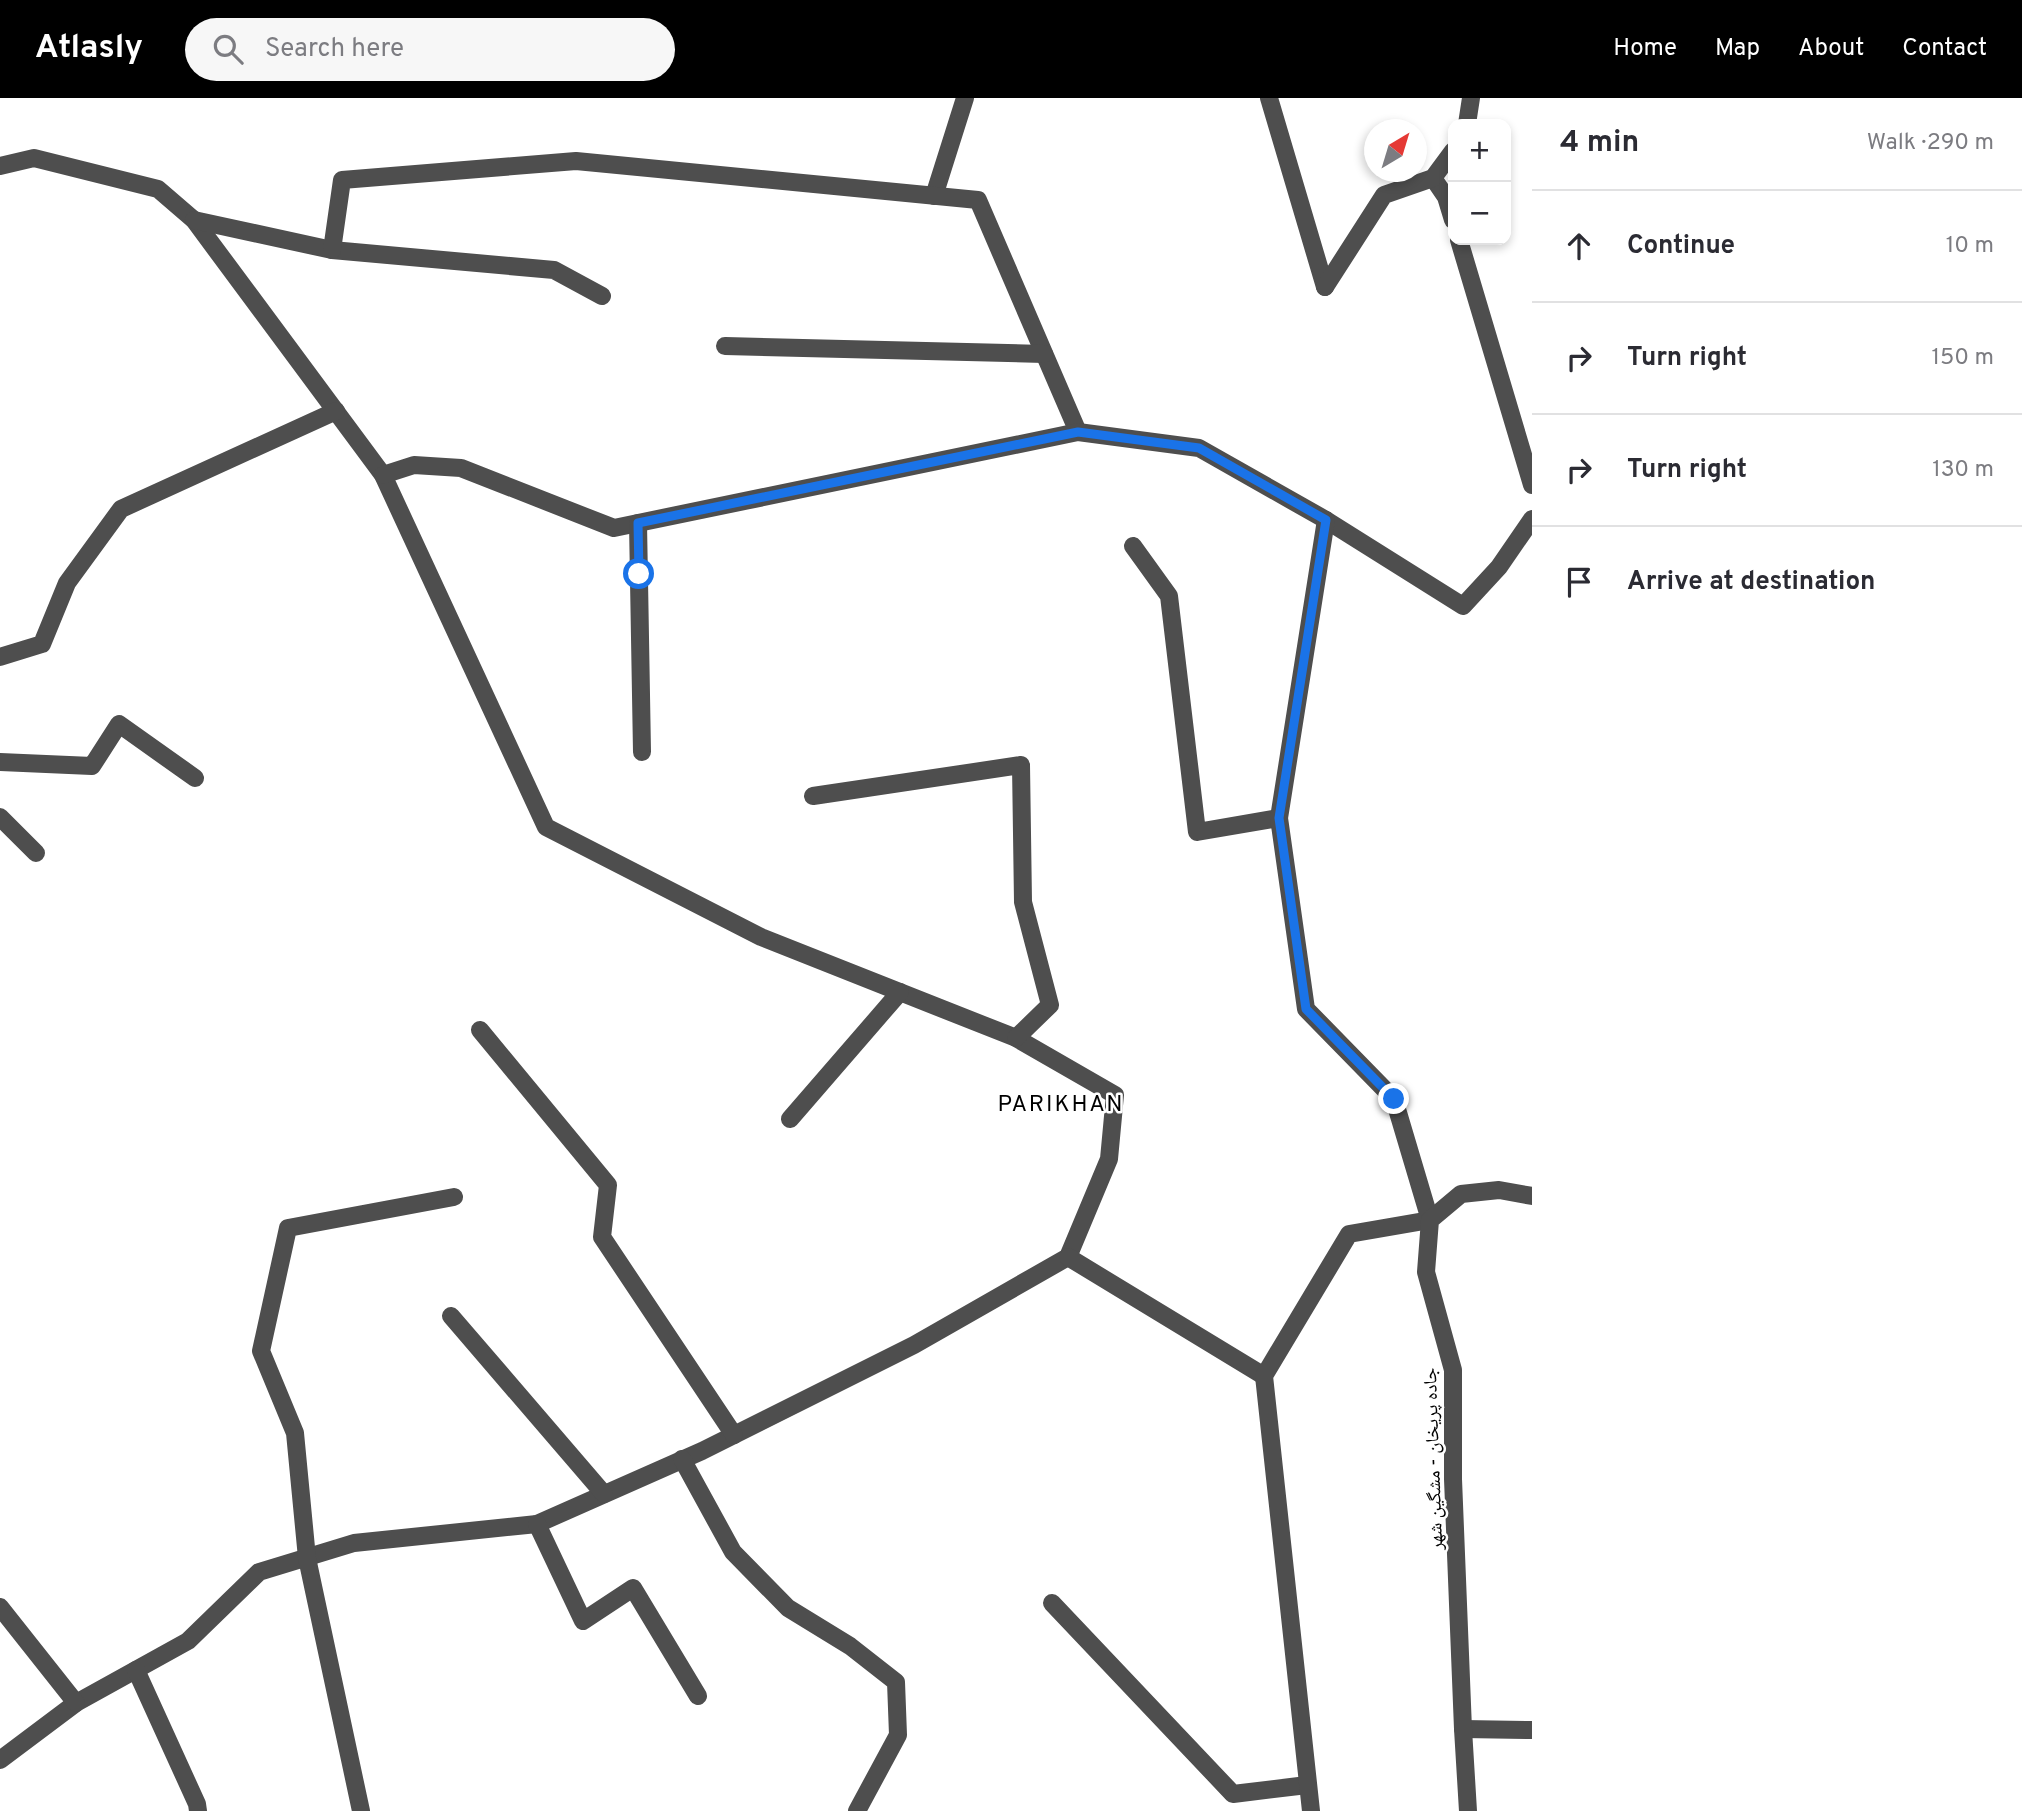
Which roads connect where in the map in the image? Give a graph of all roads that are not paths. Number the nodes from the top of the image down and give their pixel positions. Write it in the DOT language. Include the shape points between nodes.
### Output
graph roads {
  1 [pos="965,98"];
  2 [pos="1269,98"];
  3 [pos="1471,98"];
  4 [pos="1468,119"];
  5 [pos="1448,158"];
  6 [pos="0,166"];
  7 [pos="1433,178"];
  8 [pos="934,196"];
  9 [pos="1448,204"];
  10 [pos="194,220"];
  11 [pos="1460,245"];
  12 [pos="332,250"];
  13 [pos="602,296"];
  14 [pos="724,346"];
  15 [pos="1044,354"];
  16 [pos="336,411"];
  17 [pos="1078,432"];
  18 [pos="383,475"];
  19 [pos="1532,485"];
  20 [pos="1532,519"];
  21 [pos="1326,520"];
  22 [pos="638,523"];
  23 [pos="1133,546"];
  24 [pos="0,657"];
  25 [pos="642,752"];
  26 [pos="0,762"];
  27 [pos="195,778"];
  28 [pos="813,796"];
  29 [pos="0,817"];
  30 [pos="1279,818"];
  31 [pos="36,853"];
  32 [pos="900,992"];
  33 [pos="480,1030"];
  34 [pos="1016,1038"];
  35 [pos="790,1119"];
  36 [pos="1532,1196"];
  37 [pos="454,1197"];
  38 [pos="1430,1220"];
  39 [pos="1068,1257"];
  40 [pos="451,1316"];
  41 [pos="1264,1376"];
  42 [pos="734,1435"];
  43 [pos="682,1459"];
  44 [pos="604,1494"];
  45 [pos="537,1524"];
  46 [pos="307,1558"];
  47 [pos="1052,1603"];
  48 [pos="0,1607"];
  49 [pos="136,1670"];
  50 [pos="698,1696"];
  51 [pos="76,1703"];
  52 [pos="1463,1729"];
  53 [pos="1532,1730"];
  54 [pos="0,1760"];
  55 [pos="1307,1785"];
  56 [pos="198,1811"];
  57 [pos="361,1811"];
  58 [pos="857,1811"];
  59 [pos="1311,1811"];
  60 [pos="1468,1811"];
  1 -- 8 [label="street"];
  2 -- 7 [label="street" via="1325,286 1384,195"];
  3 -- 4 [label="street"];
  5 -- 7 [label="street"];
  6 -- 10 [label="street" via="34,158 158,189"];
  7 -- 9 [label="street"];
  8 -- 12 [label="street" via="576,161 342,180"];
  8 -- 15 [label="street" via="978,200"];
  10 -- 12 [label="street"];
  10 -- 16 [label="street"];
  11 -- 19 [label="street"];
  12 -- 13 [label="street" via="554,270"];
  14 -- 15 [label="street"];
  15 -- 17 [label="street"];
  16 -- 18 [label="street"];
  16 -- 24 [label="street" via="121,509 67,583 42,644"];
  17 -- 21 [label="street" via="1199,448"];
  17 -- 22 [label="street"];
  18 -- 22 [label="street" via="414,465 461,468 614,528"];
  18 -- 32 [label="street" via="546,827 761,937"];
  20 -- 21 [label="street" via="1499,567 1464,606"];
  21 -- 30 [label="street"];
  22 -- 25 [label="street"];
  23 -- 30 [label="street" via="1169,596 1197,832"];
  26 -- 27 [label="street" via="92,766 119,724"];
  28 -- 34 [label="street" via="1021,765 1023,902 1050,1005"];
  29 -- 31 [label="street"];
  30 -- 38 [label="street" via="1306,1009 1394,1099"];
  32 -- 34 [label="street"];
  32 -- 35 [label="street"];
  33 -- 42 [label="street" via="608,1185 602,1237"];
  34 -- 39 [label="street" via="1115,1096 1109,1160"];
  36 -- 38 [label="street" via="1499,1190 1461,1194"];
  37 -- 46 [label="street" via="288,1228 261,1351 295,1433"];
  38 -- 41 [label="street" via="1349,1234"];
  38 -- 52 [label="street, جاده پریخان - مشگین شهر" via="1426,1272 1453,1370"];
  39 -- 41 [label="street"];
  39 -- 42 [label="street" via="914,1345"];
  40 -- 44 [label="street"];
  41 -- 55 [label="street"];
  42 -- 43 [label="street"];
  43 -- 44 [label="street"];
  43 -- 58 [label="street" via="733,1552 788,1608 850,1646 896,1682 898,1735"];
  44 -- 45 [label="street"];
  45 -- 46 [label="street" via="354,1543"];
  45 -- 50 [label="street" via="583,1621 633,1587"];
  46 -- 49 [label="street" via="259,1572 188,1641"];
  46 -- 57 [label="street"];
  47 -- 55 [label="street" via="1233,1794"];
  48 -- 51 [label="street"];
  49 -- 51 [label="street"];
  49 -- 56 [label="street"];
  51 -- 54 [label="street"];
  52 -- 53 [label="street"];
  52 -- 60 [label="street, جاده پریخان - مشگین شهر"];
  55 -- 59 [label="street"];
}
